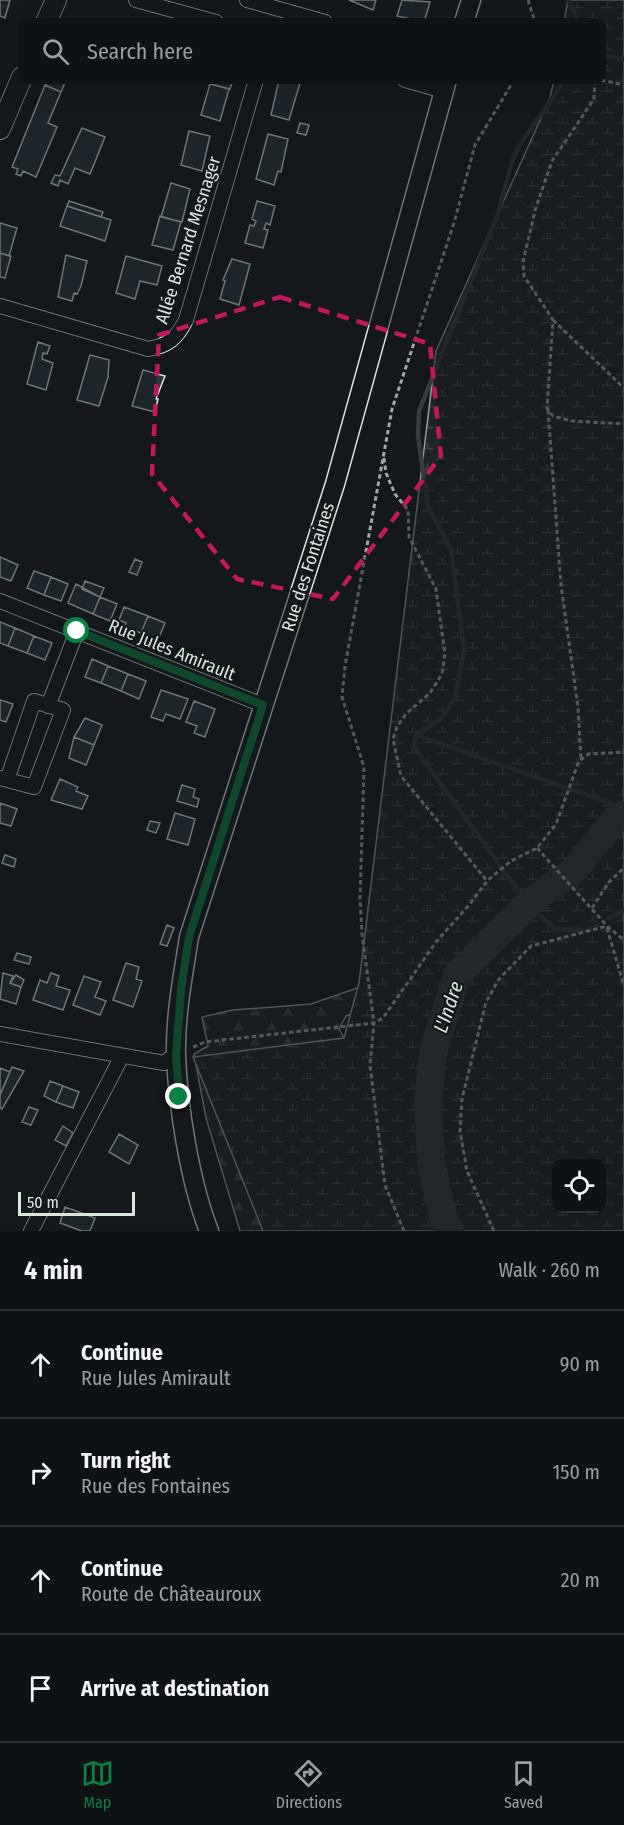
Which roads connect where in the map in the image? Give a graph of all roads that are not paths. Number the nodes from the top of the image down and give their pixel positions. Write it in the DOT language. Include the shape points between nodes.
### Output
graph roads {
  1 [pos="56,0"];
  2 [pos="136,0"];
  3 [pos="247,0"];
  4 [pos="471,0"];
  5 [pos="276,16"];
  6 [pos="48,18"];
  7 [pos="201,18"];
  8 [pos="292,18"];
  9 [pos="465,18"];
  10 [pos="19,84"];
  11 [pos="255,84"];
  12 [pos="446,85"];
  13 [pos="0,129"];
  14 [pos="0,306"];
  15 [pos="0,601"];
  16 [pos="77,631"];
  17 [pos="263,705"];
  18 [pos="48,706"];
  19 [pos="3,779"];
  20 [pos="0,1034"];
  21 [pos="176,1054"];
  22 [pos="122,1056"];
  23 [pos="31,1231"];
  24 [pos="209,1231"];
  1 -- 6 [label="main road"];
  2 -- 7 [label="street"];
  3 -- 5 [label="street"];
  4 -- 9 [label="street"];
  5 -- 8 [label="street"];
  10 -- 13 [label="main road"];
  11 -- 14 [label="street, Allée Bernard Mesnager" via="178,336 162,346 148,348"];
  12 -- 17 [label="street, Rue des Fontaines" via="335,484"];
  15 -- 16 [label="street, Rue Jules Amirault"];
  16 -- 17 [label="street, Rue Jules Amirault"];
  16 -- 18 [label="street"];
  17 -- 21 [label="street, Rue des Fontaines" via="189,937"];
  18 -- 19 [label="street" via="34,701"];
  18 -- 19 [label="street" via="63,710 34,787"];
  20 -- 22 [label="street"];
  21 -- 22 [label="street" via="164,1063"];
  21 -- 24 [label="street, Rue des Fontaines" via="179,1097 200,1208"];
  22 -- 23 [label="street"];
}
